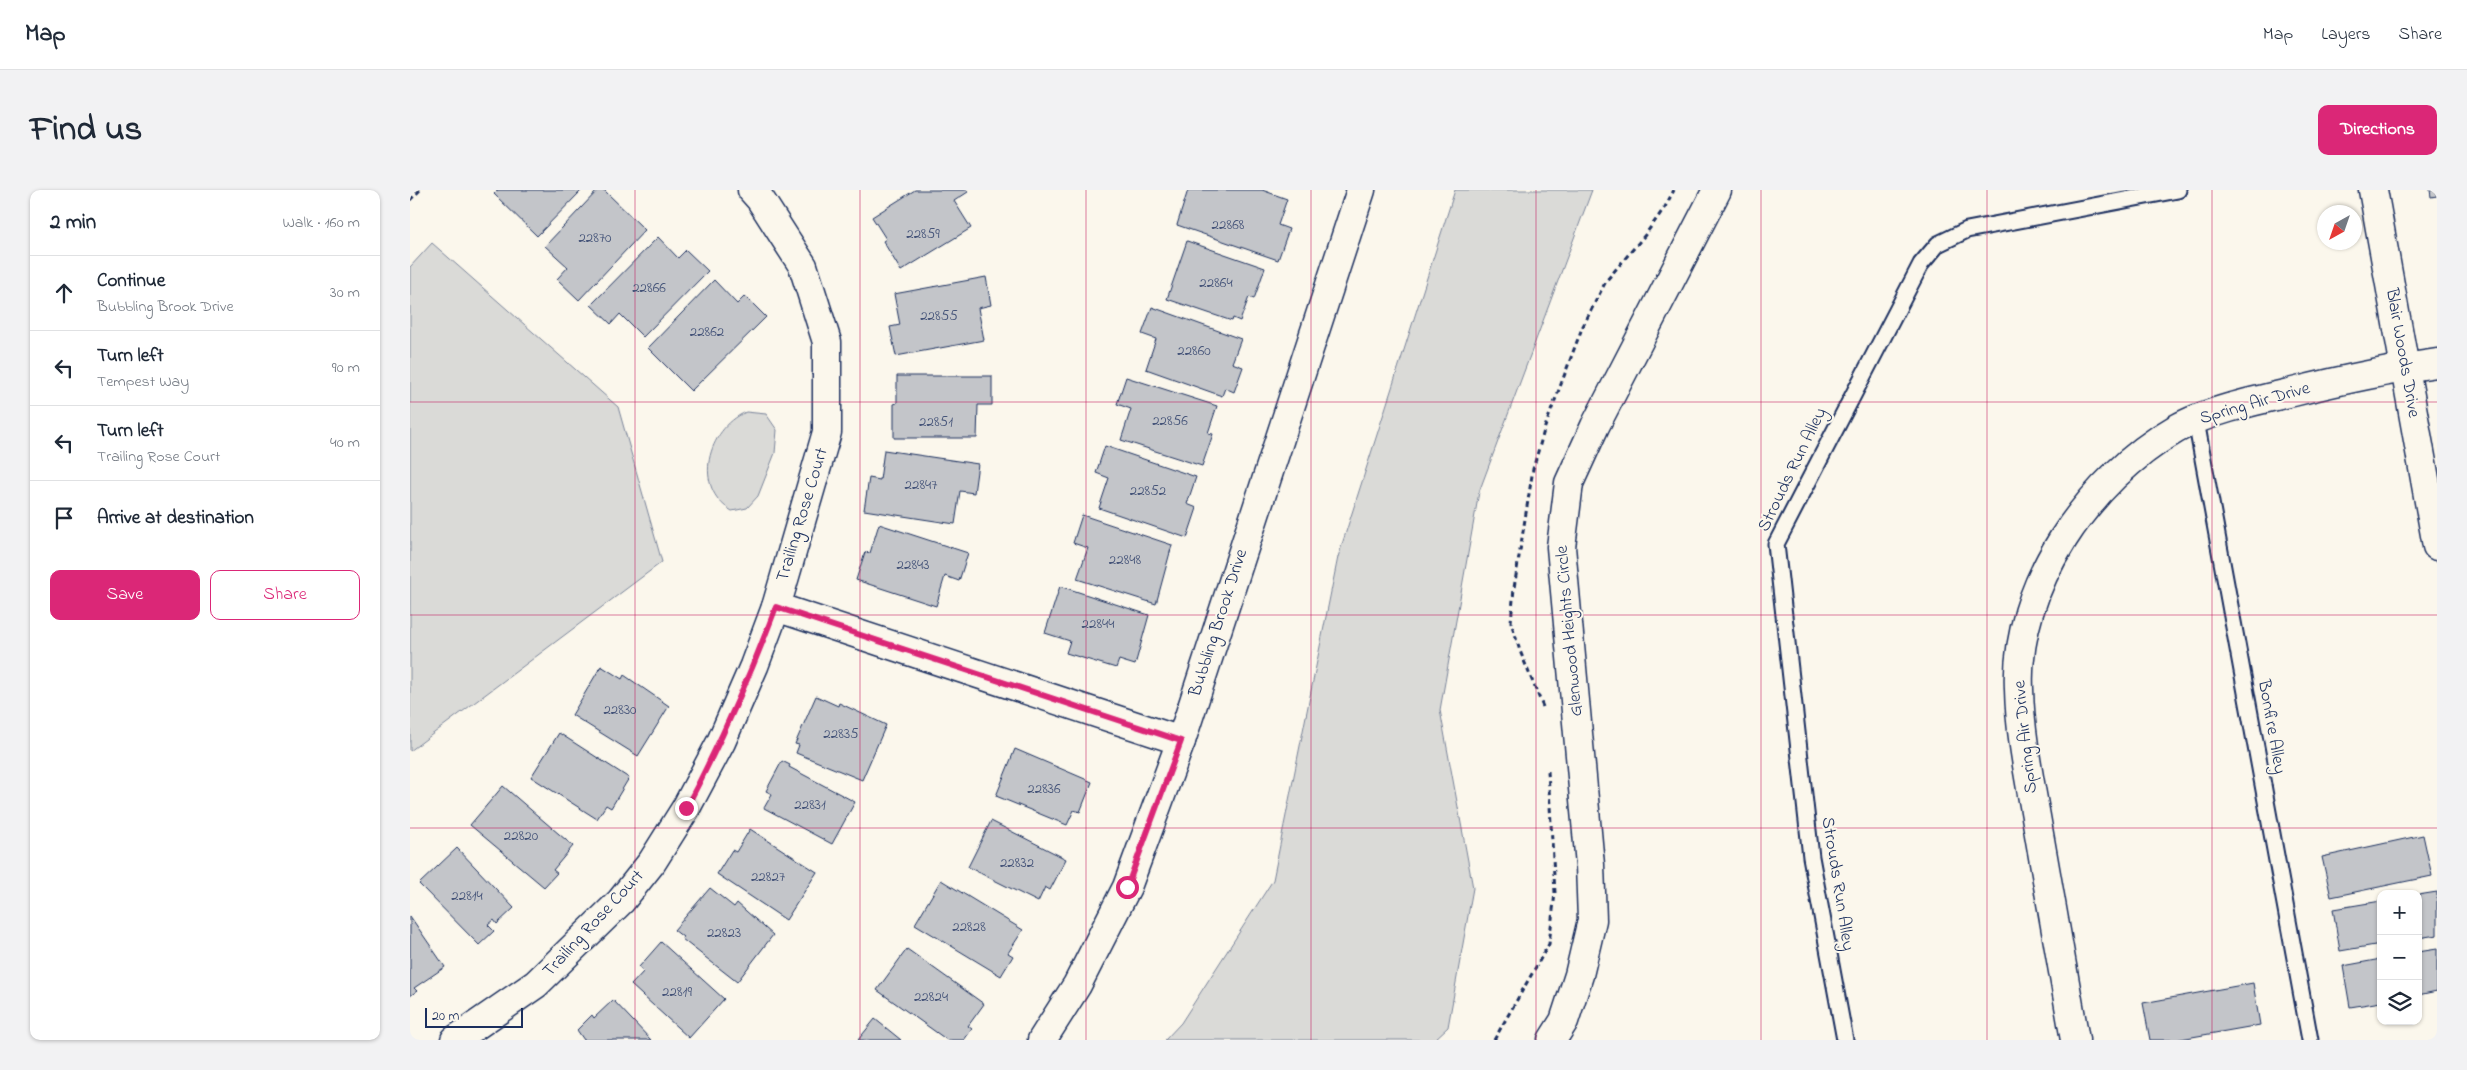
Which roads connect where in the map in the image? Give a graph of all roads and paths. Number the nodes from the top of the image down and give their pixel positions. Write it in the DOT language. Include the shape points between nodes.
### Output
graph roads {
  1 [pos="420,190"];
  2 [pos="752,190"];
  3 [pos="1360,190"];
  4 [pos="1717,190"];
  5 [pos="2178,190"];
  6 [pos="2373,190"];
  7 [pos="410,200"];
  8 [pos="2437,363"];
  9 [pos="2405,367"];
  10 [pos="2196,421"];
  11 [pos="2437,546"];
  12 [pos="776,607"];
  13 [pos="1181,741"];
  14 [pos="455,1040"];
  15 [pos="1042,1040"];
  16 [pos="1552,1040"];
  17 [pos="1846,1040"];
  18 [pos="2075,1040"];
  19 [pos="2310,1040"];
  1 -- 7 [label="path"];
  2 -- 12 [label="street, Trailing Rose Court" via="803,266 827,342 827,432"];
  3 -- 13 [label="street, Bubbling Brook Drive"];
  4 -- 16 [label="street, Glenwood Heights Circle" via="1569,483 1561,547 1590,865 1592,920 1564,1021"];
  5 -- 17 [label="lane, Strouds Run Alley" via="1967,230 1938,244 1921,264 1776,544 1811,857"];
  6 -- 9 [label="street, Blair Woods Drive"];
  8 -- 9 [label="street, Spring Air Drive"];
  9 -- 10 [label="street, Spring Air Drive" via="2246,402"];
  9 -- 11 [label="street, Blair Woods Drive"];
  10 -- 18 [label="street, Spring Air Drive" via="2178,428 2132,457 2094,500 2058,546 2035,590 2021,643 2018,688 2027,767"];
  10 -- 19 [label="lane, Bonfire Alley"];
  12 -- 13 [label="street"];
  12 -- 14 [label="street, Trailing Rose Court" via="721,742 686,808 652,862 621,900 536,984"];
  13 -- 15 [label="street, Bubbling Brook Drive" via="1127,887 1077,985"];
}
